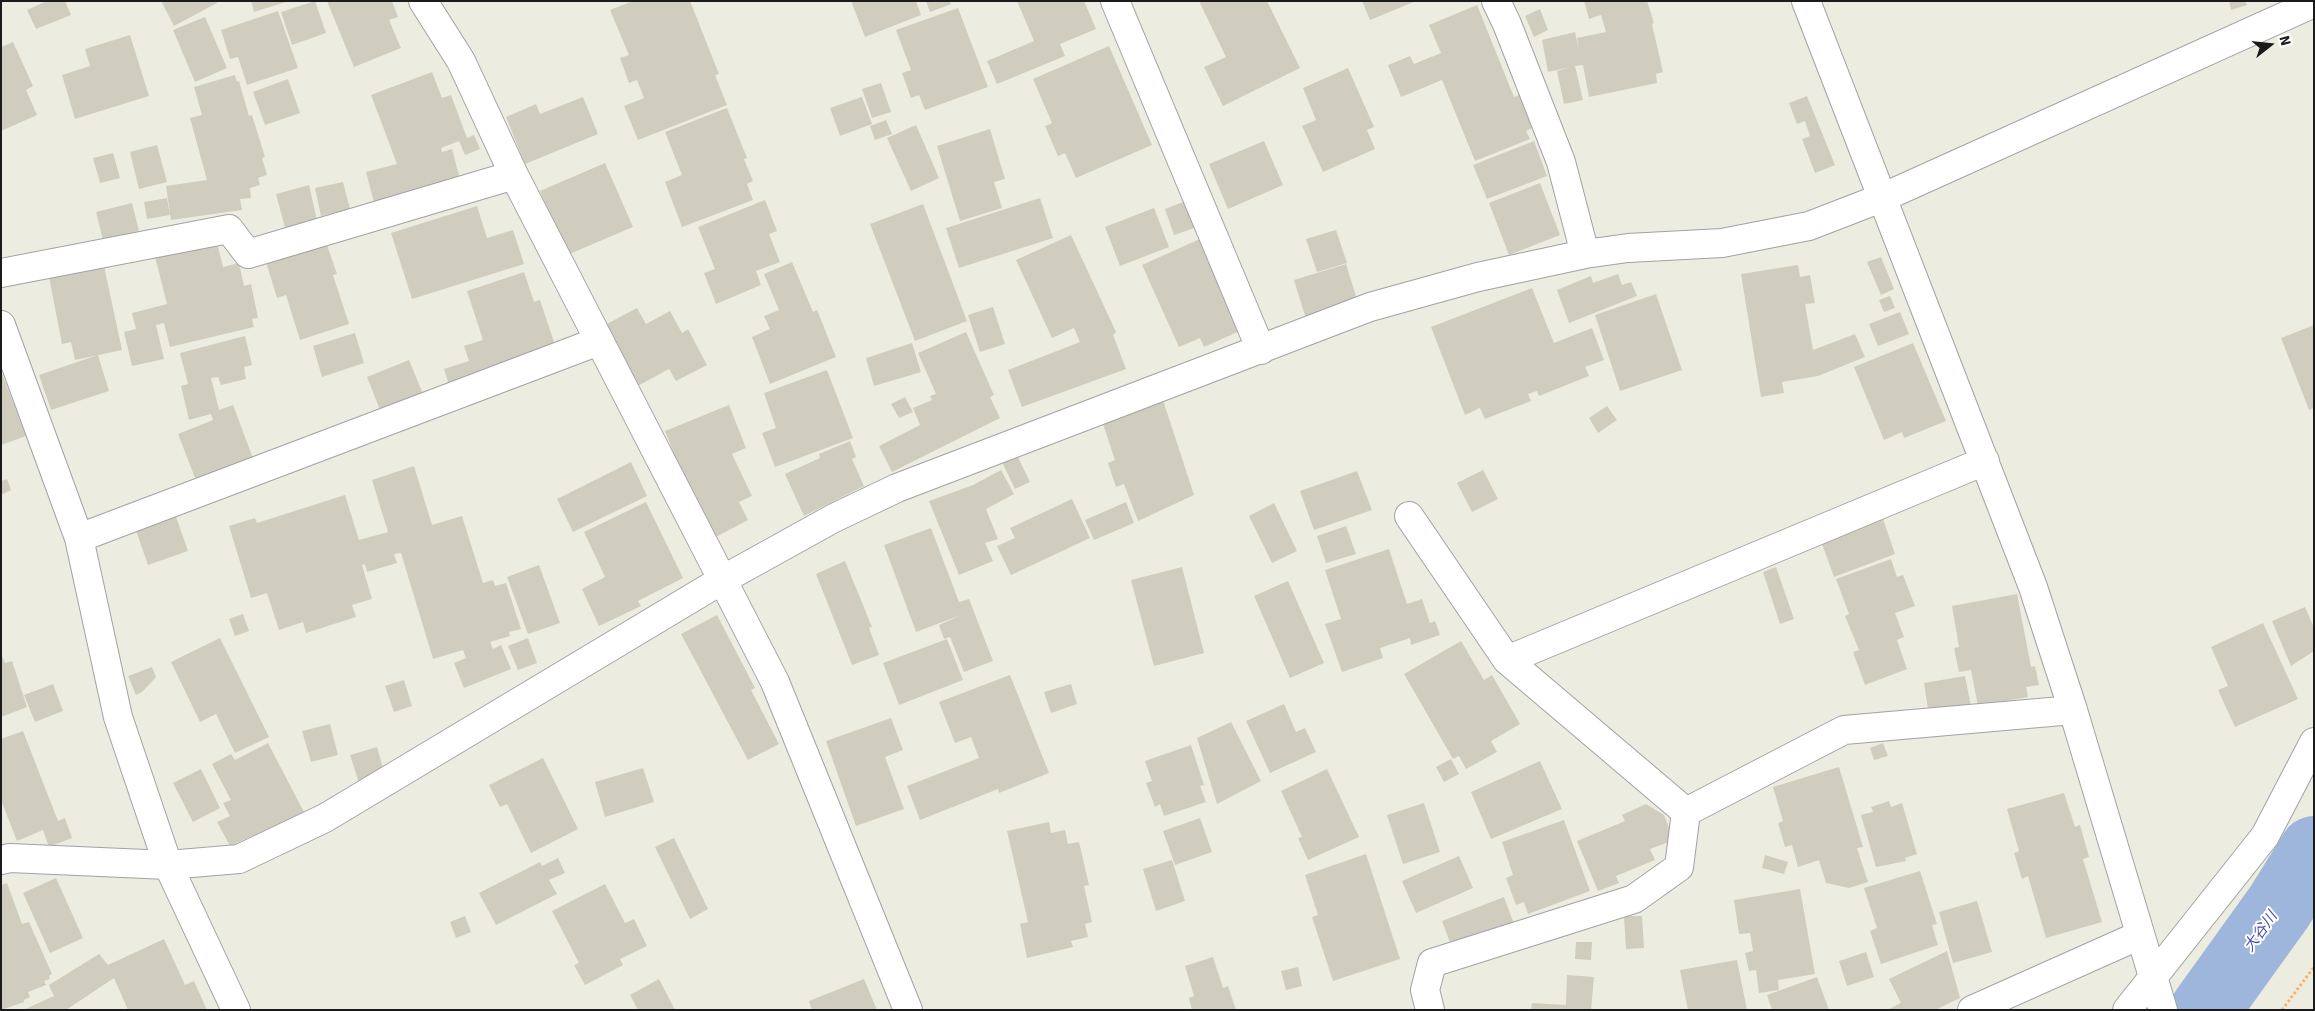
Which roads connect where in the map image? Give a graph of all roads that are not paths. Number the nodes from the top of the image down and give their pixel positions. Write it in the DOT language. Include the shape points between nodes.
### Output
graph roads {
  1 [pos="423,1"];
  2 [pos="1115,1"];
  3 [pos="1496,1"];
  4 [pos="1806,1"];
  5 [pos="2314,3"];
  6 [pos="514,175"];
  7 [pos="1884,197"];
  8 [pos="1584,254"];
  9 [pos="1,273"];
  10 [pos="1,325"];
  11 [pos="599,341"];
  12 [pos="1261,350"];
  13 [pos="1985,461"];
  14 [pos="1408,516"];
  15 [pos="79,538"];
  16 [pos="722,580"];
  17 [pos="1508,660"];
  18 [pos="2073,710"];
  19 [pos="2314,742"];
  20 [pos="1686,812"];
  21 [pos="1,860"];
  22 [pos="168,865"];
  23 [pos="2140,935"];
  24 [pos="2158,993"];
  25 [pos="236,1010"];
  26 [pos="908,1010"];
  27 [pos="1430,1010"];
  28 [pos="1972,1010"];
  29 [pos="2127,1010"];
  1 -- 6 [label="street" via="461,61"];
  2 -- 12 [label="street"];
  3 -- 8 [label="street" via="1561,162"];
  4 -- 7 [label="street"];
  5 -- 7 [label="street"];
  6 -- 9 [label="street" via="248,254 230,229"];
  6 -- 11 [label="street"];
  7 -- 8 [label="street" via="1809,226 1722,243"];
  7 -- 13 [label="street"];
  8 -- 12 [label="street" via="1478,276 1370,307"];
  10 -- 15 [label="street"];
  11 -- 15 [label="street"];
  11 -- 16 [label="street"];
  12 -- 16 [label="street" via="898,488 834,518"];
  13 -- 17 [label="street"];
  13 -- 18 [label="street" via="2033,588"];
  14 -- 17 [label="street"];
  15 -- 22 [label="street" via="118,717"];
  16 -- 22 [label="street" via="325,818 239,859"];
  16 -- 26 [label="street" via="775,682"];
  17 -- 20 [label="street"];
  18 -- 20 [label="street" via="1844,730"];
  18 -- 23 [label="street"];
  19 -- 24 [label="street" via="2265,836"];
  20 -- 27 [label="street" via="1679,867 1634,899 1432,963 1425,990"];
  21 -- 22 [label="street"];
  22 -- 25 [label="street"];
  23 -- 24 [label="street"];
  23 -- 28 [label="street"];
  24 -- 29 [label="street"];
}
